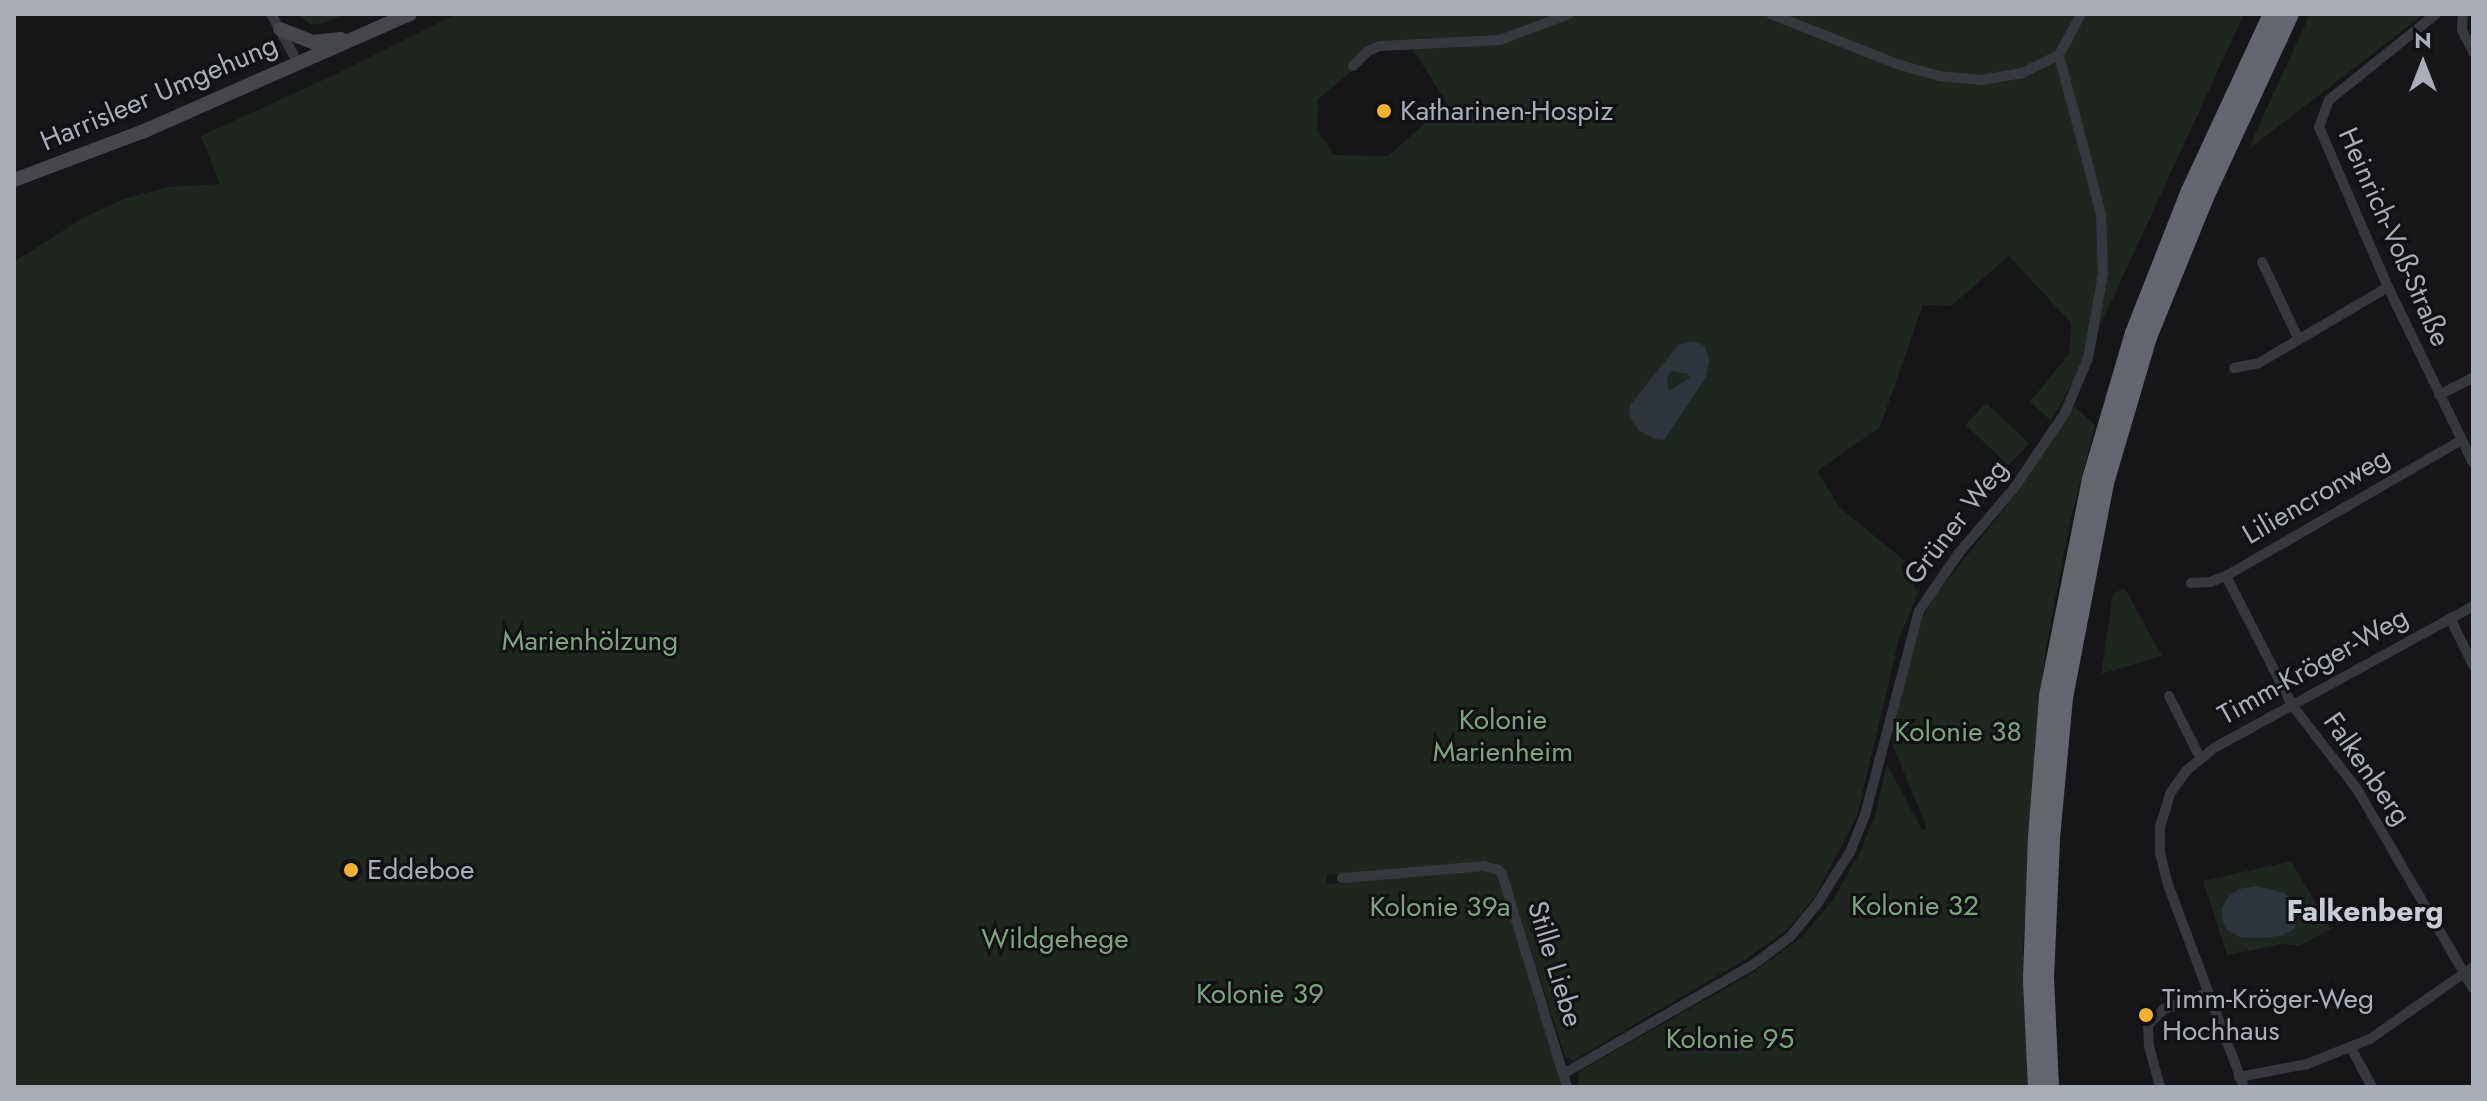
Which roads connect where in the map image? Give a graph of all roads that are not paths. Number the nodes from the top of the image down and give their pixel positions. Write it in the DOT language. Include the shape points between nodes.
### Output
graph roads {
  1 [pos="271,14"];
  2 [pos="410,14"];
  3 [pos="1569,14"];
  4 [pos="1771,14"];
  5 [pos="2081,14"];
  6 [pos="2272,14"];
  7 [pos="2290,14"];
  8 [pos="2436,14"];
  9 [pos="2463,14"];
  10 [pos="280,29"];
  11 [pos="353,38"];
  12 [pos="2473,52"];
  13 [pos="2059,55"];
  14 [pos="298,63"];
  15 [pos="1353,66"];
  16 [pos="14,180"];
  17 [pos="2262,262"];
  18 [pos="2388,287"];
  19 [pos="2299,340"];
  20 [pos="2234,368"];
  21 [pos="2473,378"];
  22 [pos="2439,395"];
  23 [pos="2462,440"];
  24 [pos="2473,463"];
  25 [pos="2226,576"];
  26 [pos="2191,583"];
  27 [pos="2473,606"];
  28 [pos="2450,618"];
  29 [pos="2473,665"];
  30 [pos="2169,696"];
  31 [pos="2292,705"];
  32 [pos="2200,757"];
  33 [pos="1342,878"];
  34 [pos="2469,969"];
  35 [pos="2473,988"];
  36 [pos="2206,994"];
  37 [pos="2351,1048"];
  38 [pos="1563,1074"];
  39 [pos="2241,1082"];
  40 [pos="1567,1087"];
  41 [pos="2037,1087"];
  42 [pos="2050,1087"];
  43 [pos="2160,1087"];
  44 [pos="2372,1087"];
  1 -- 10 [label="street"];
  2 -- 11 [label="main road, Harrisleer Umgehung"];
  3 -- 15 [label="street" via="1500,40 1380,46"];
  4 -- 13 [label="street" via="1897,64 1962,80 2002,78"];
  5 -- 13 [label="street"];
  6 -- 41 [label="highway" via="2190,191 2134,333 2091,479 2048,696 2032,979"];
  7 -- 42 [label="highway" via="2205,197 2148,337 2105,483 2064,698 2045,978"];
  8 -- 18 [label="street, Heinrich-Voß-Straße" via="2329,100 2320,116 2321,137"];
  9 -- 12 [label="street" via="2462,30"];
  10 -- 11 [label="main road" via="313,42"];
  10 -- 14 [label="street"];
  11 -- 14 [label="main road, Harrisleer Umgehung"];
  13 -- 38 [label="street, Grüner Weg" via="2101,214 2103,274 2088,358 2065,413 1919,611 1865,815 1850,852 1817,904 1790,937 1754,964"];
  14 -- 16 [label="main road, Harrisleer Umgehung" via="142,132"];
  17 -- 19 [label="street"];
  18 -- 19 [label="street"];
  18 -- 22 [label="street, Heinrich-Voß-Straße"];
  19 -- 20 [label="street" via="2259,363"];
  21 -- 22 [label="street"];
  22 -- 23 [label="street, Heinrich-Voß-Straße"];
  23 -- 24 [label="street, Heinrich-Voß-Straße"];
  23 -- 25 [label="street, Liliencronweg"];
  25 -- 26 [label="street, Liliencronweg"];
  25 -- 31 [label="street, Falkenberg"];
  27 -- 28 [label="street, Timm-Kröger-Weg"];
  28 -- 29 [label="street"];
  28 -- 31 [label="street, Timm-Kröger-Weg"];
  30 -- 32 [label="street, Timm-Kröger-Weg"];
  31 -- 32 [label="street, Timm-Kröger-Weg"];
  31 -- 34 [label="street, Falkenberg" via="2357,789"];
  32 -- 36 [label="street, Timm-Kröger-Weg" via="2171,792 2159,838 2171,897"];
  33 -- 38 [label="street, Stille Liebe" via="1484,866 1498,870"];
  34 -- 35 [label="street, Falkenberg"];
  34 -- 37 [label="street" via="2386,1030"];
  36 -- 39 [label="street, Timm-Kröger-Weg"];
  36 -- 43 [label="street" via="2164,1009 2148,1025"];
  37 -- 39 [label="street"];
  37 -- 44 [label="street"];
  38 -- 40 [label="street, Stille Liebe"];
}
